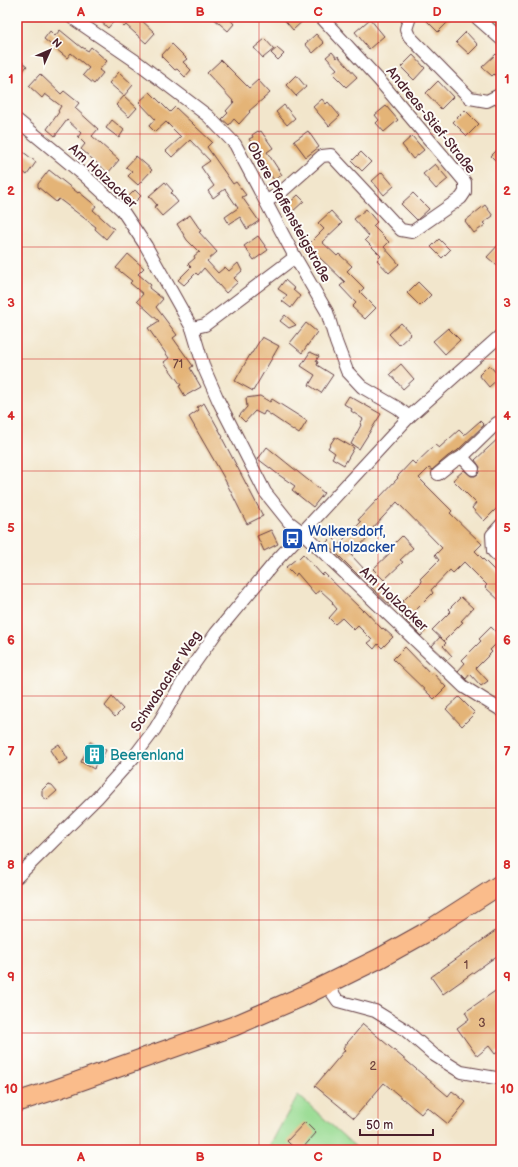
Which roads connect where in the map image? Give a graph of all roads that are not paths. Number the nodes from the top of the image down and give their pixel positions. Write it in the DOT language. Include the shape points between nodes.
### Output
graph roads {
  1 [pos="71,17"];
  2 [pos="321,17"];
  3 [pos="410,17"];
  4 [pos="476,17"];
  5 [pos="501,39"];
  6 [pos="501,94"];
  7 [pos="17,120"];
  8 [pos="266,201"];
  9 [pos="295,257"];
  10 [pos="192,328"];
  11 [pos="501,335"];
  12 [pos="409,418"];
  13 [pos="501,423"];
  14 [pos="462,457"];
  15 [pos="473,469"];
  16 [pos="438,474"];
  17 [pos="501,525"];
  18 [pos="302,532"];
  19 [pos="501,559"];
  20 [pos="501,710"];
  21 [pos="17,877"];
  22 [pos="501,884"];
  23 [pos="328,985"];
  24 [pos="501,1077"];
  25 [pos="17,1102"];
  1 -- 8 [label="street, Obere Pfaffensteigstraße" via="133,58 208,116 235,144"];
  2 -- 8 [label="street, Andreas-Stief-Straße" via="379,80 465,182 466,192 412,232 401,230 331,155 322,156 279,194"];
  3 -- 6 [label="street" via="406,29 409,36 470,98 487,101"];
  4 -- 5 [label="street"];
  7 -- 10 [label="street, Am Holzacker" via="122,210 146,246"];
  8 -- 9 [label="street, Obere Pfaffensteigstraße"];
  9 -- 10 [label="street" via="204,325"];
  9 -- 12 [label="street, Obere Pfaffensteigstraße" via="327,312 347,371 362,387 398,408"];
  10 -- 18 [label="street, Am Holzacker" via="204,368 219,402 265,492 288,522"];
  11 -- 12 [label="street"];
  12 -- 18 [label="street"];
  13 -- 14 [label="street" via="497,423"];
  14 -- 15 [label="street"];
  14 -- 16 [label="street"];
  17 -- 19 [label="street" via="492,535 493,551"];
  18 -- 20 [label="street, Am Holzacker" via="464,687"];
  18 -- 21 [label="street, Schwabacher Weg" via="216,632 155,729 133,758 97,798"];
  22 -- 23 [label="main road" via="423,934"];
  23 -- 24 [label="street" via="338,1001 376,1011 461,1072"];
  23 -- 25 [label="main road" via="234,1026"];
}
